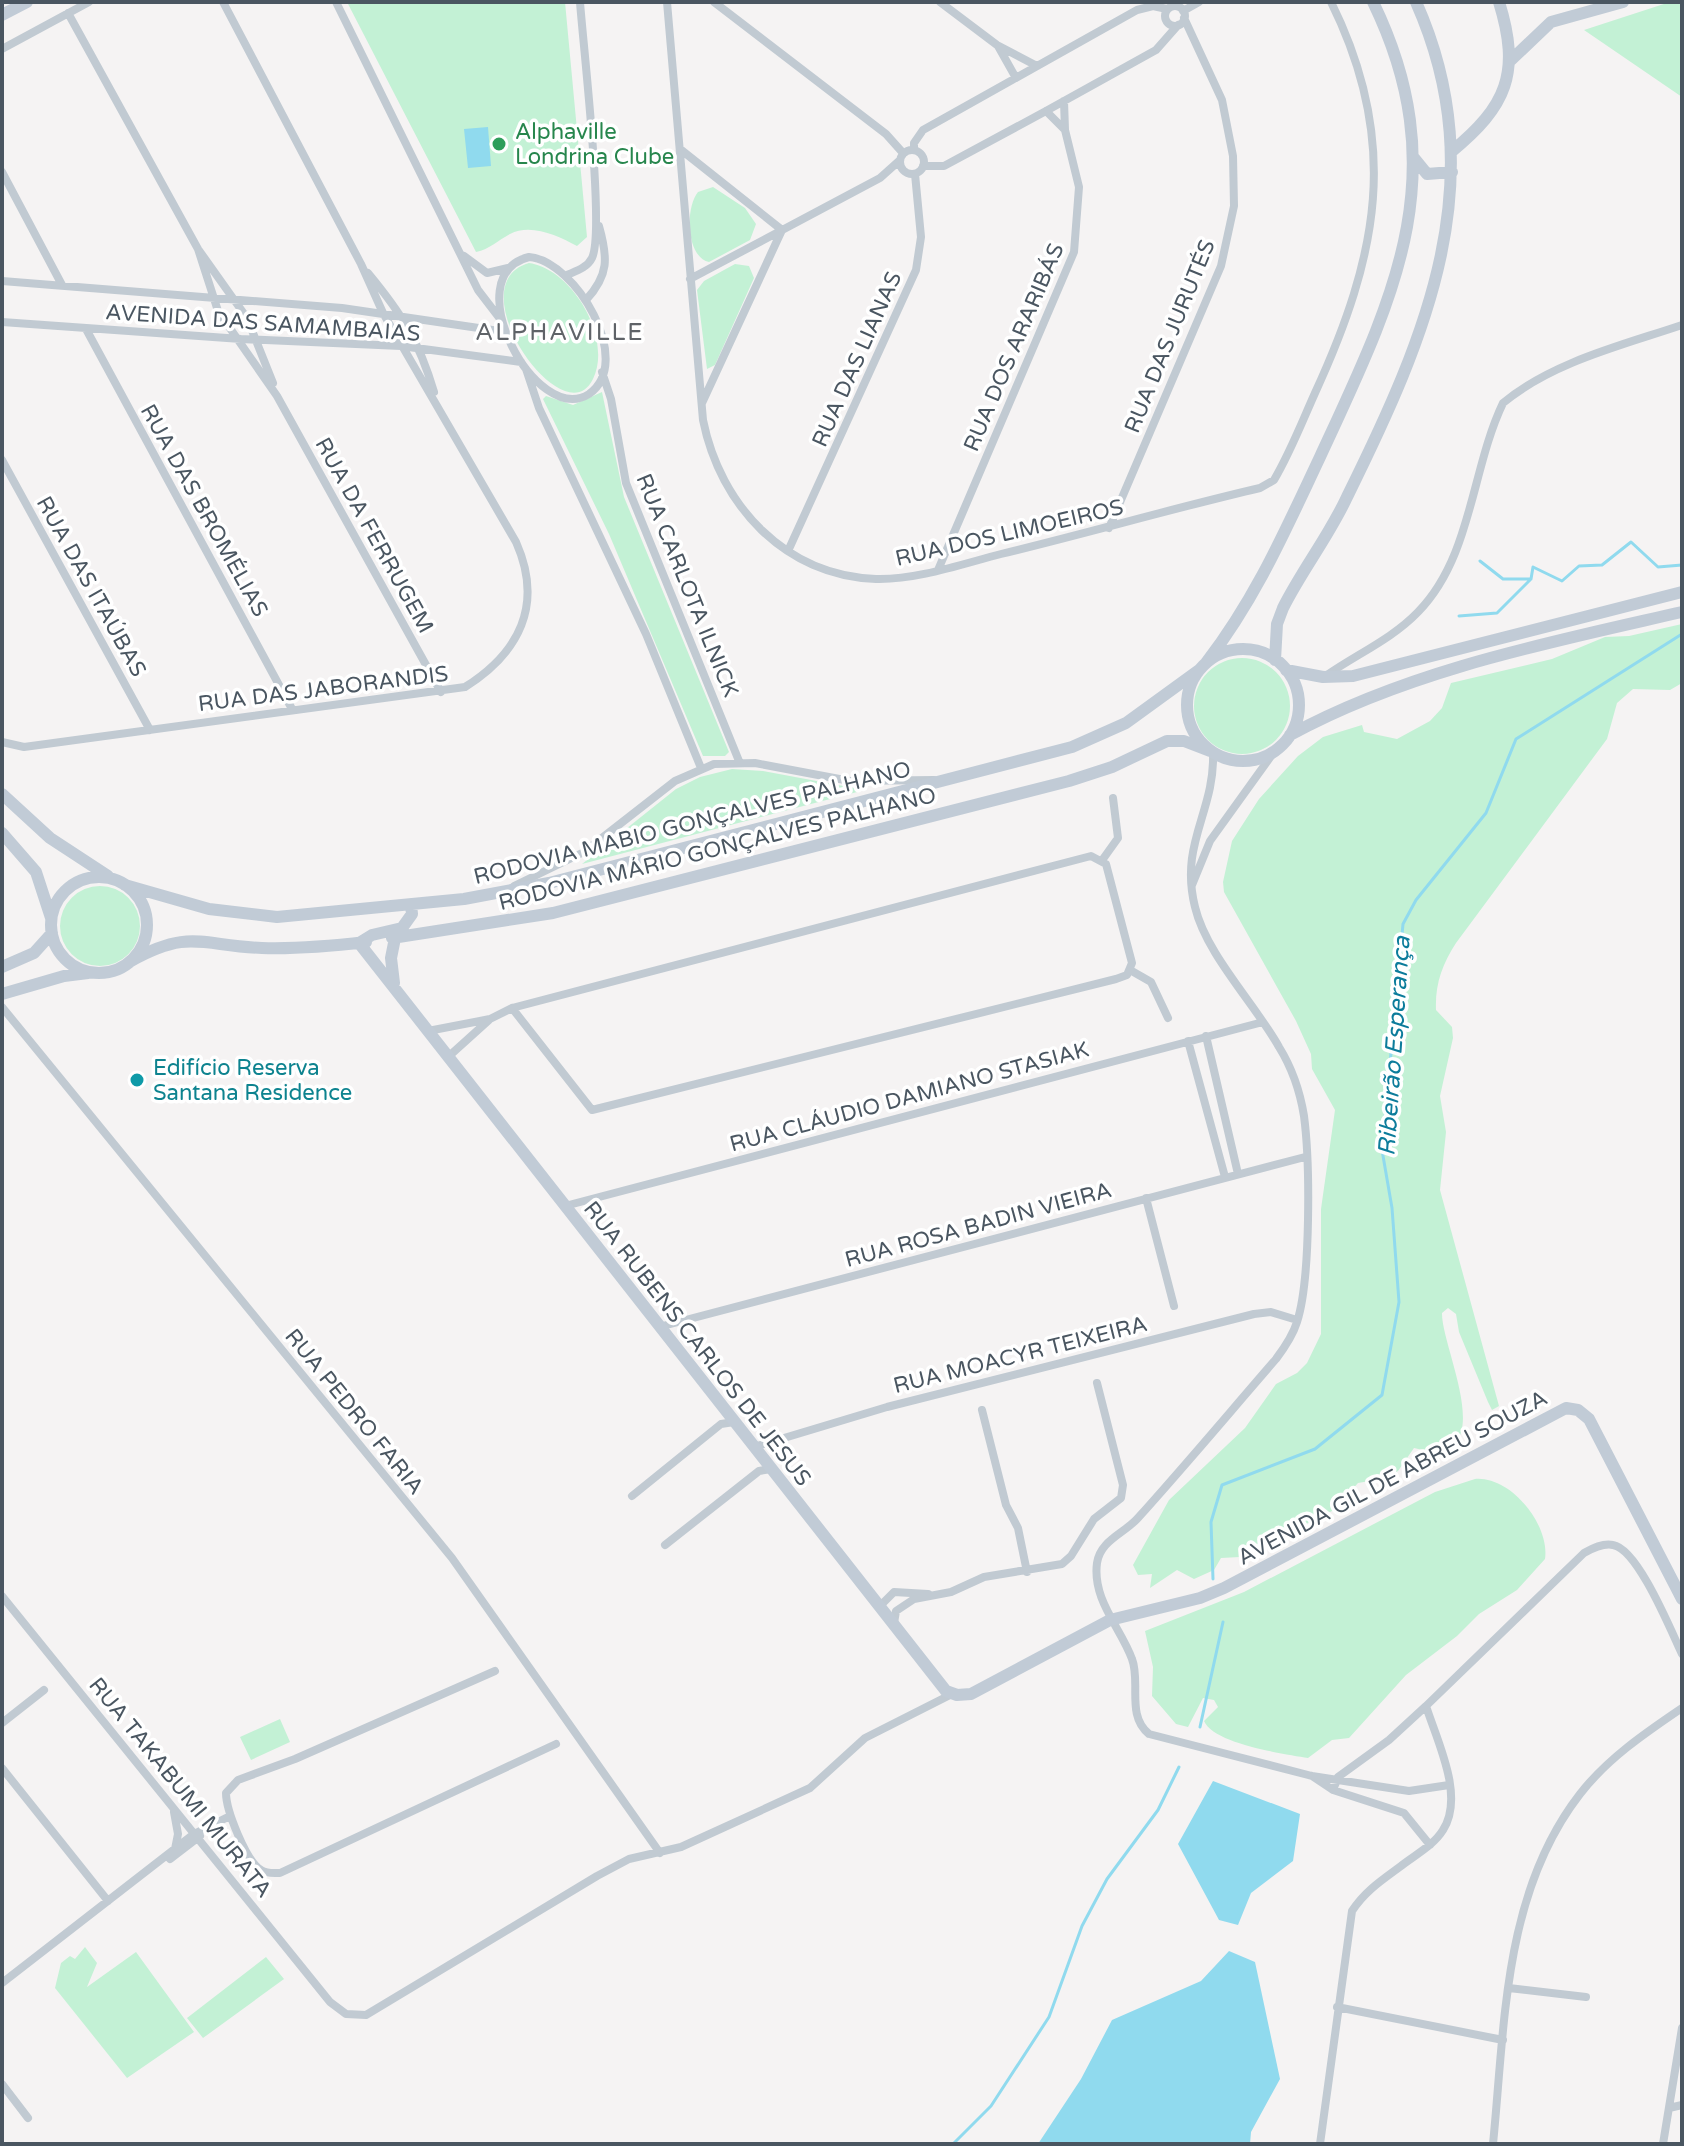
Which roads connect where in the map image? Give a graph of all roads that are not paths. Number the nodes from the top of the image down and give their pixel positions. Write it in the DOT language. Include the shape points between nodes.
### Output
graph roads {
  1 [pos="27,2"];
  2 [pos="89,2"];
  3 [pos="223,2"];
  4 [pos="336,2"];
  5 [pos="580,2"];
  6 [pos="667,2"];
  7 [pos="714,2"];
  8 [pos="940,2"];
  9 [pos="1199,2"];
  10 [pos="1331,2"];
  11 [pos="1373,2"];
  12 [pos="1416,2"];
  13 [pos="1499,2"];
  14 [pos="1623,2"];
  15 [pos="1168,6"];
  16 [pos="68,13"];
  17 [pos="2,15"];
  18 [pos="1182,18"];
  19 [pos="997,45"];
  20 [pos="2,49"];
  21 [pos="1510,61"];
  22 [pos="1037,66"];
  23 [pos="1016,78"];
  24 [pos="1064,101"];
  25 [pos="1046,111"];
  26 [pos="1065,130"];
  27 [pos="680,149"];
  28 [pos="914,150"];
  29 [pos="1411,152"];
  30 [pos="1451,152"];
  31 [pos="901,157"];
  32 [pos="923,166"];
  33 [pos="2,172"];
  34 [pos="1452,172"];
  35 [pos="911,174"];
  36 [pos="880,178"];
  37 [pos="596,217"];
  38 [pos="782,230"];
  39 [pos="198,249"];
  40 [pos="460,250"];
  41 [pos="361,264"];
  42 [pos="508,267"];
  43 [pos="567,275"];
  44 [pos="690,279"];
  45 [pos="2,281"];
  46 [pos="62,285"];
  47 [pos="214,297"];
  48 [pos="232,300"];
  49 [pos="586,300"];
  50 [pos="383,313"];
  51 [pos="404,316"];
  52 [pos="2,322"];
  53 [pos="1682,325"];
  54 [pos="504,328"];
  55 [pos="86,329"];
  56 [pos="241,339"];
  57 [pos="258,339"];
  58 [pos="401,346"];
  59 [pos="421,349"];
  60 [pos="524,366"];
  61 [pos="602,372"];
  62 [pos="277,396"];
  63 [pos="438,404"];
  64 [pos="702,404"];
  65 [pos="2,460"];
  66 [pos="1109,528"];
  67 [pos="788,551"];
  68 [pos="938,570"];
  69 [pos="1682,592"];
  70 [pos="1682,612"];
  71 [pos="1275,660"];
  72 [pos="1202,667"];
  73 [pos="1286,670"];
  74 [pos="1323,677"];
  75 [pos="441,692"];
  76 [pos="292,709"];
  77 [pos="150,730"];
  78 [pos="1290,735"];
  79 [pos="2,742"];
  80 [pos="1211,752"];
  81 [pos="1274,752"];
  82 [pos="739,761"];
  83 [pos="701,768"];
  84 [pos="947,780"];
  85 [pos="2,794"];
  86 [pos="1113,798"];
  87 [pos="2,833"];
  88 [pos="1103,859"];
  89 [pos="121,883"];
  90 [pos="1192,886"];
  91 [pos="496,894"];
  92 [pos="411,905"];
  93 [pos="51,919"];
  94 [pos="52,933"];
  95 [pos="395,938"];
  96 [pos="359,943"];
  97 [pos="131,961"];
  98 [pos="2,967"];
  99 [pos="1130,970"];
  100 [pos="91,972"];
  101 [pos="396,990"];
  102 [pos="2,994"];
  103 [pos="2,1007"];
  104 [pos="512,1008"];
  105 [pos="1168,1018"];
  106 [pos="490,1019"];
  107 [pos="1263,1022"];
  108 [pos="428,1031"];
  109 [pos="1206,1036"];
  110 [pos="1188,1041"];
  111 [pos="448,1057"];
  112 [pos="1305,1157"];
  113 [pos="1238,1174"];
  114 [pos="1225,1177"];
  115 [pos="1146,1198"];
  116 [pos="565,1206"];
  117 [pos="1174,1306"];
  118 [pos="1297,1320"];
  119 [pos="659,1327"];
  120 [pos="1097,1383"];
  121 [pos="982,1410"];
  122 [pos="734,1422"];
  123 [pos="754,1447"];
  124 [pos="771,1469"];
  125 [pos="632,1496"];
  126 [pos="665,1545"];
  127 [pos="1027,1572"];
  128 [pos="937,1595"];
  129 [pos="1682,1599"];
  130 [pos="4,1603"];
  131 [pos="880,1606"];
  132 [pos="1110,1620"];
  133 [pos="894,1623"];
  134 [pos="1682,1654"];
  135 [pos="495,1671"];
  136 [pos="44,1690"];
  137 [pos="952,1694"];
  138 [pos="1426,1706"];
  139 [pos="1682,1708"];
  140 [pos="2,1723"];
  141 [pos="556,1744"];
  142 [pos="2,1768"];
  143 [pos="1312,1776"];
  144 [pos="1338,1777"];
  145 [pos="1449,1785"];
  146 [pos="1333,1790"];
  147 [pos="173,1807"];
  148 [pos="230,1816"];
  149 [pos="198,1835"];
  150 [pos="1430,1845"];
  151 [pos="175,1849"];
  152 [pos="660,1853"];
  153 [pos="155,1865"];
  154 [pos="108,1901"];
  155 [pos="2,1983"];
  156 [pos="1509,1988"];
  157 [pos="1586,1997"];
  158 [pos="1337,2007"];
  159 [pos="1682,2029"];
  160 [pos="1503,2040"];
  161 [pos="2,2084"];
  162 [pos="1682,2105"];
  163 [pos="1669,2108"];
  164 [pos="28,2118"];
  165 [pos="1320,2144"];
  166 [pos="1493,2144"];
  167 [pos="1663,2144"];
  1 -- 17 [label="street"];
  2 -- 16 [label="street"];
  3 -- 41 [label="street"];
  4 -- 40 [label="street"];
  5 -- 37 [label="street"];
  6 -- 27 [label="street, RUA DOS LIMOEIROS"];
  7 -- 31 [label="street" via="886,134"];
  8 -- 19 [label="street"];
  9 -- 18 [label="street"];
  10 -- 66 [label="street, RUA DOS LIMOEIROS" via="1354,58 1371,133 1370,235 1351,311 1271,483"];
  11 -- 29 [label="street" via="1402,85"];
  12 -- 30 [label="street" via="1441,75"];
  13 -- 21 [label="street"];
  14 -- 21 [label="street" via="1551,22"];
  15 -- 18 [label="street"];
  15 -- 18 [label="street, RUA DAS JURUTÉS" via="1166,21"];
  15 -- 22 [label="street" via="1140,8"];
  16 -- 20 [label="street"];
  16 -- 39 [label="street, RUA DA FERRUGEM"];
  18 -- 24 [label="street" via="1156,50"];
  18 -- 66 [label="street, RUA DAS JURUTÉS" via="1222,100 1233,156 1234,206 1221,266"];
  19 -- 22 [label="street"];
  19 -- 23 [label="street"];
  21 -- 30 [label="street" via="1496,109"];
  22 -- 23 [label="street"];
  23 -- 28 [label="street" via="923,130"];
  24 -- 25 [label="street"];
  24 -- 26 [label="street, RUA DOS ARARIBÁS"];
  25 -- 26 [label="street, RUA DOS ARARIBÁS"];
  25 -- 32 [label="street" via="944,166"];
  26 -- 68 [label="street, RUA DOS ARARIBÁS" via="1079,187 1074,252"];
  27 -- 38 [label="street"];
  27 -- 44 [label="street, RUA DOS LIMOEIROS"];
  28 -- 31 [label="street"];
  28 -- 32 [label="street"];
  29 -- 34 [label="street" via="1427,174"];
  29 -- 72 [label="street" via="1401,264 1380,327 1255,595"];
  30 -- 34 [label="street"];
  31 -- 35 [label="street"];
  31 -- 36 [label="street"];
  32 -- 35 [label="street"];
  33 -- 46 [label="street"];
  34 -- 71 [label="street" via="1446,239 1420,333 1347,498 1283,608"];
  35 -- 36 [label="street"];
  35 -- 67 [label="street, RUA DAS LIANAS" via="921,237 916,270"];
  36 -- 38 [label="street"];
  37 -- 43 [label="street" via="593,257"];
  37 -- 49 [label="street" via="607,262 603,280"];
  38 -- 44 [label="street"];
  38 -- 64 [label="street"];
  39 -- 47 [label="street, RUA DA FERRUGEM"];
  39 -- 48 [label="street, RUA DA FERRUGEM"];
  40 -- 42 [label="street" via="480,270 494,273"];
  40 -- 54 [label="street"];
  41 -- 50 [label="street"];
  41 -- 51 [label="street"];
  42 -- 43 [label="street" via="536,258"];
  42 -- 54 [label="street" via="499,294"];
  43 -- 49 [label="street"];
  44 -- 64 [label="street, RUA DOS LIMOEIROS"];
  45 -- 46 [label="street, AVENIDA DAS SAMAMBAIAS"];
  46 -- 47 [label="street, AVENIDA DAS SAMAMBAIAS"];
  47 -- 48 [label="street, AVENIDA DAS SAMAMBAIAS"];
  47 -- 56 [label="street, RUA DA FERRUGEM" via="228,328"];
  48 -- 50 [label="street, AVENIDA DAS SAMAMBAIAS"];
  48 -- 57 [label="street, RUA DA FERRUGEM"];
  49 -- 61 [label="street, RUA CARLOTA ILNICK" via="599,330"];
  50 -- 51 [label="street, AVENIDA DAS SAMAMBAIAS"];
  50 -- 58 [label="street"];
  51 -- 54 [label="street, AVENIDA DAS SAMAMBAIAS"];
  51 -- 59 [label="street"];
  52 -- 55 [label="street, AVENIDA DAS SAMAMBAIAS"];
  53 -- 74 [label="street" via="1588,357 1518,390 1503,403 1437,587 1402,627"];
  54 -- 60 [label="street"];
  55 -- 56 [label="street, AVENIDA DAS SAMAMBAIAS"];
  55 -- 76 [label="street, RUA DAS BROMÉLIAS"];
  56 -- 57 [label="street, AVENIDA DAS SAMAMBAIAS"];
  56 -- 62 [label="street, RUA DA FERRUGEM"];
  57 -- 58 [label="street, AVENIDA DAS SAMAMBAIAS"];
  57 -- 62 [label="street, RUA DA FERRUGEM"];
  58 -- 59 [label="street, AVENIDA DAS SAMAMBAIAS"];
  58 -- 63 [label="street"];
  59 -- 60 [label="street, AVENIDA DAS SAMAMBAIAS"];
  59 -- 63 [label="street"];
  60 -- 61 [label="street" via="545,389 572,399 592,391"];
  60 -- 83 [label="street"];
  61 -- 82 [label="street, RUA CARLOTA ILNICK" via="626,483"];
  62 -- 75 [label="street, RUA DA FERRUGEM"];
  63 -- 75 [label="street, RUA DAS JABORANDIS" via="516,542 526,571 526,606 509,653 465,687"];
  64 -- 67 [label="street, RUA DOS LIMOEIROS" via="708,445 722,480 752,523"];
  65 -- 77 [label="street, RUA DAS ITAÚBAS"];
  66 -- 68 [label="street, RUA DOS LIMOEIROS"];
  67 -- 68 [label="street, RUA DOS LIMOEIROS" via="827,569 865,578"];
  69 -- 74 [label="street" via="1394,667"];
  70 -- 78 [label="street" via="1466,667 1384,694"];
  71 -- 72 [label="street" via="1242,649 1222,653"];
  71 -- 73 [label="street"];
  72 -- 80 [label="street" via="1187,698 1188,718"];
  72 -- 84 [label="street, RODOVIA MABIO GONÇALVES PALHANO" via="1152,707 1106,734"];
  73 -- 74 [label="street"];
  73 -- 78 [label="street" via="1298,697"];
  75 -- 76 [label="street, RUA DAS JABORANDIS"];
  76 -- 77 [label="street, RUA DAS JABORANDIS"];
  77 -- 79 [label="street, RUA DAS JABORANDIS" via="15,746"];
  78 -- 81 [label="street"];
  80 -- 81 [label="street" via="1248,761"];
  80 -- 90 [label="street" via="1213,782 1191,849"];
  80 -- 95 [label="street, RODOVIA MÁRIO GONÇALVES PALHANO" via="1184,741 1157,743 1112,767 1054,785 553,913"];
  81 -- 90 [label="street" via="1210,841"];
  82 -- 83 [label="street"];
  82 -- 84 [label="street" via="850,781"];
  83 -- 91 [label="street" via="661,791 584,852"];
  84 -- 91 [label="street, RODOVIA MABIO GONÇALVES PALHANO"];
  85 -- 89 [label="street" via="57,844"];
  86 -- 88 [label="street" via="1118,838"];
  87 -- 93 [label="street" via="36,872"];
  88 -- 99 [label="street"];
  88 -- 104 [label="street" via="1091,856"];
  89 -- 92 [label="street, RODOVIA MABIO GONÇALVES PALHANO" via="194,906 248,915 317,916"];
  89 -- 93 [label="street" via="100,877 75,883 62,894"];
  89 -- 97 [label="street" via="137,897 146,921 145,939"];
  90 -- 107 [label="street" via="1200,922"];
  91 -- 92 [label="street, RODOVIA MABIO GONÇALVES PALHANO"];
  92 -- 96 [label="street" via="412,914 402,928"];
  93 -- 94 [label="street"];
  94 -- 98 [label="street" via="34,953"];
  94 -- 100 [label="street" via="66,961"];
  95 -- 96 [label="street, RODOVIA MÁRIO GONÇALVES PALHANO"];
  95 -- 101 [label="street" via="391,958"];
  96 -- 97 [label="street, RODOVIA MÁRIO GONÇALVES PALHANO" via="266,948 185,939"];
  96 -- 101 [label="street, RUA RUBENS CARLOS DE JESUS"];
  97 -- 100 [label="street" via="108,972"];
  99 -- 104 [label="street" via="1116,979 592,1110"];
  99 -- 105 [label="street" via="1151,982"];
  100 -- 102 [label="street"];
  101 -- 108 [label="street, RUA RUBENS CARLOS DE JESUS"];
  103 -- 152 [label="street, RUA PEDRO FARIA" via="452,1558"];
  104 -- 106 [label="street"];
  106 -- 108 [label="street"];
  106 -- 111 [label="street"];
  107 -- 109 [label="street, RUA CLÁUDIO DAMIANO STASIAK"];
  107 -- 112 [label="street" via="1297,1087"];
  108 -- 111 [label="street, RUA RUBENS CARLOS DE JESUS"];
  109 -- 110 [label="street, RUA CLÁUDIO DAMIANO STASIAK"];
  109 -- 113 [label="street"];
  110 -- 114 [label="street"];
  110 -- 116 [label="street, RUA CLÁUDIO DAMIANO STASIAK"];
  111 -- 116 [label="street, RUA RUBENS CARLOS DE JESUS"];
  112 -- 113 [label="street, RUA ROSA BADIN VIEIRA"];
  112 -- 118 [label="street" via="1305,1279"];
  113 -- 114 [label="street, RUA ROSA BADIN VIEIRA"];
  114 -- 115 [label="street, RUA ROSA BADIN VIEIRA"];
  115 -- 117 [label="street"];
  115 -- 119 [label="street, RUA ROSA BADIN VIEIRA"];
  116 -- 119 [label="street, RUA RUBENS CARLOS DE JESUS"];
  118 -- 123 [label="street, RUA MOACYR TEIXEIRA" via="1271,1312 1254,1314 887,1407"];
  118 -- 132 [label="street" via="1276,1359 1136,1519 1105,1545 1097,1573"];
  119 -- 122 [label="street, RUA RUBENS CARLOS DE JESUS"];
  120 -- 127 [label="street" via="1123,1496 1092,1522 1066,1561"];
  121 -- 127 [label="street"];
  122 -- 123 [label="street, RUA RUBENS CARLOS DE JESUS"];
  122 -- 125 [label="street" via="721,1424"];
  123 -- 124 [label="street, RUA RUBENS CARLOS DE JESUS"];
  124 -- 126 [label="street" via="759,1471"];
  124 -- 131 [label="street, RUA RUBENS CARLOS DE JESUS"];
  127 -- 128 [label="street" via="984,1577"];
  128 -- 131 [label="street" via="894,1592"];
  128 -- 133 [label="street" via="903,1604"];
  129 -- 132 [label="street, AVENIDA GIL DE ABREU SOUZA" via="1589,1419 1566,1408 1212,1593"];
  130 -- 147 [label="street, RUA TAKABUMI MURATA"];
  131 -- 133 [label="street, RUA RUBENS CARLOS DE JESUS"];
  132 -- 137 [label="street" via="982,1689"];
  132 -- 143 [label="street" via="1133,1660 1136,1705 1144,1730"];
  133 -- 137 [label="street, RUA RUBENS CARLOS DE JESUS"];
  134 -- 138 [label="street" via="1636,1564 1624,1549 1598,1546 1584,1553"];
  135 -- 148 [label="street" via="232,1783 226,1793"];
  136 -- 140 [label="street"];
  137 -- 152 [label="street" via="865,1738 810,1788 733,1826"];
  138 -- 144 [label="street"];
  138 -- 145 [label="street"];
  139 -- 156 [label="street" via="1635,1739 1581,1792 1558,1825 1521,1916"];
  141 -- 148 [label="street" via="280,1873 256,1867"];
  142 -- 154 [label="street"];
  143 -- 144 [label="street"];
  143 -- 146 [label="street"];
  144 -- 145 [label="street" via="1409,1791"];
  144 -- 146 [label="street"];
  145 -- 150 [label="street" via="1448,1820"];
  146 -- 150 [label="street" via="1404,1813"];
  147 -- 149 [label="street, RUA TAKABUMI MURATA"];
  147 -- 151 [label="street"];
  148 -- 149 [label="street"];
  149 -- 151 [label="street"];
  149 -- 152 [label="street, RUA TAKABUMI MURATA" via="330,2002 346,2014 366,2015 597,1876 629,1859"];
  149 -- 153 [label="street"];
  150 -- 158 [label="street" via="1364,1893 1352,1911"];
  151 -- 153 [label="street"];
  153 -- 154 [label="street"];
  154 -- 155 [label="street"];
  156 -- 157 [label="street"];
  156 -- 160 [label="street"];
  158 -- 160 [label="street"];
  158 -- 165 [label="street"];
  159 -- 163 [label="street"];
  160 -- 166 [label="street"];
  161 -- 164 [label="street"];
  162 -- 163 [label="street"];
  163 -- 167 [label="street"];
}
